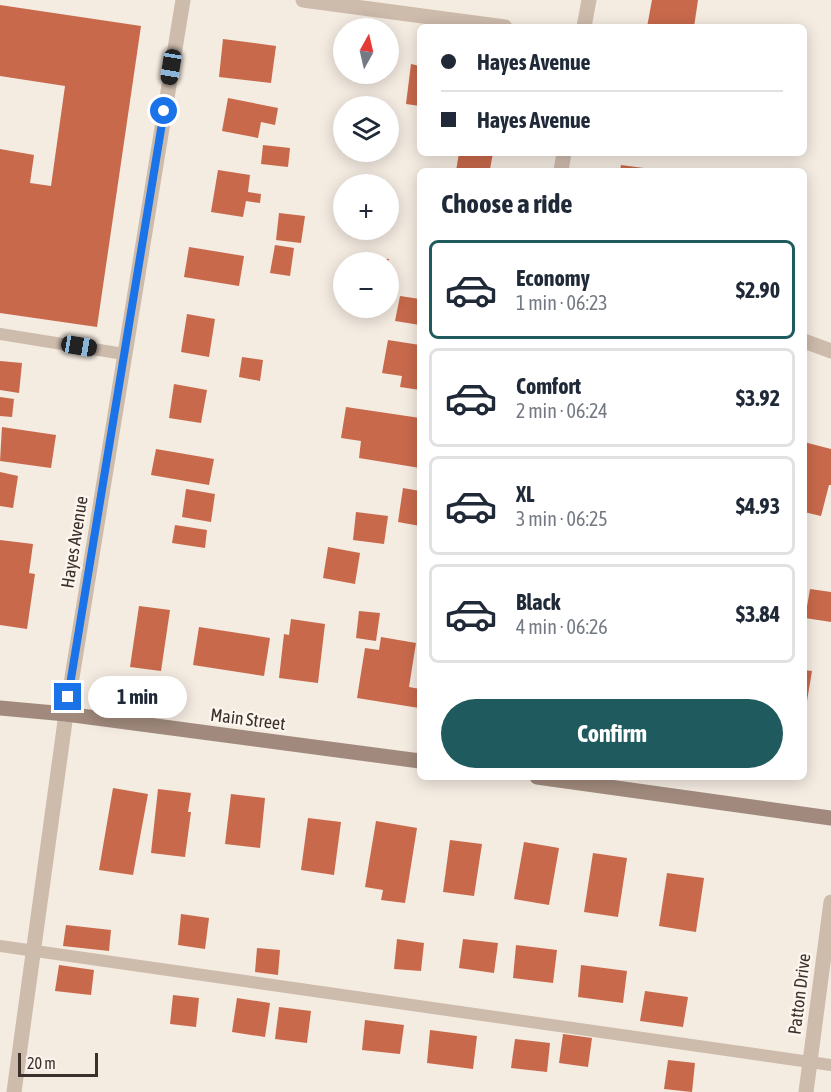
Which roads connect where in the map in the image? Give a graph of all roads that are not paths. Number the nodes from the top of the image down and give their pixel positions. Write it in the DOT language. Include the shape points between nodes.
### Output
graph roads {
  1 [pos="183,0"];
  2 [pos="303,0"];
  3 [pos="589,0"];
  4 [pos="483,24"];
  5 [pos="585,24"];
  6 [pos="0,334"];
  7 [pos="807,342"];
  8 [pos="831,351"];
  9 [pos="124,354"];
  10 [pos="0,708"];
  11 [pos="66,714"];
  12 [pos="417,761"];
  13 [pos="559,780"];
  14 [pos="831,818"];
  15 [pos="831,902"];
  16 [pos="0,946"];
  17 [pos="34,950"];
  18 [pos="810,1062"];
  19 [pos="831,1065"];
  20 [pos="14,1092"];
  21 [pos="806,1092"];
  1 -- 9 [label="street, Hayes Avenue"];
  2 -- 4 [label="street"];
  3 -- 5 [label="street"];
  6 -- 9 [label="lane"];
  7 -- 8 [label="street"];
  9 -- 11 [label="street, Hayes Avenue"];
  10 -- 11 [label="main road, Main Street"];
  11 -- 12 [label="main road, Main Street"];
  11 -- 17 [label="street, Hayes Avenue"];
  13 -- 14 [label="main road"];
  15 -- 18 [label="street, Patton Drive"];
  16 -- 17 [label="lane"];
  17 -- 18 [label="lane"];
  17 -- 20 [label="street, Hayes Avenue"];
  18 -- 19 [label="lane"];
  18 -- 21 [label="street, Patton Drive"];
}
